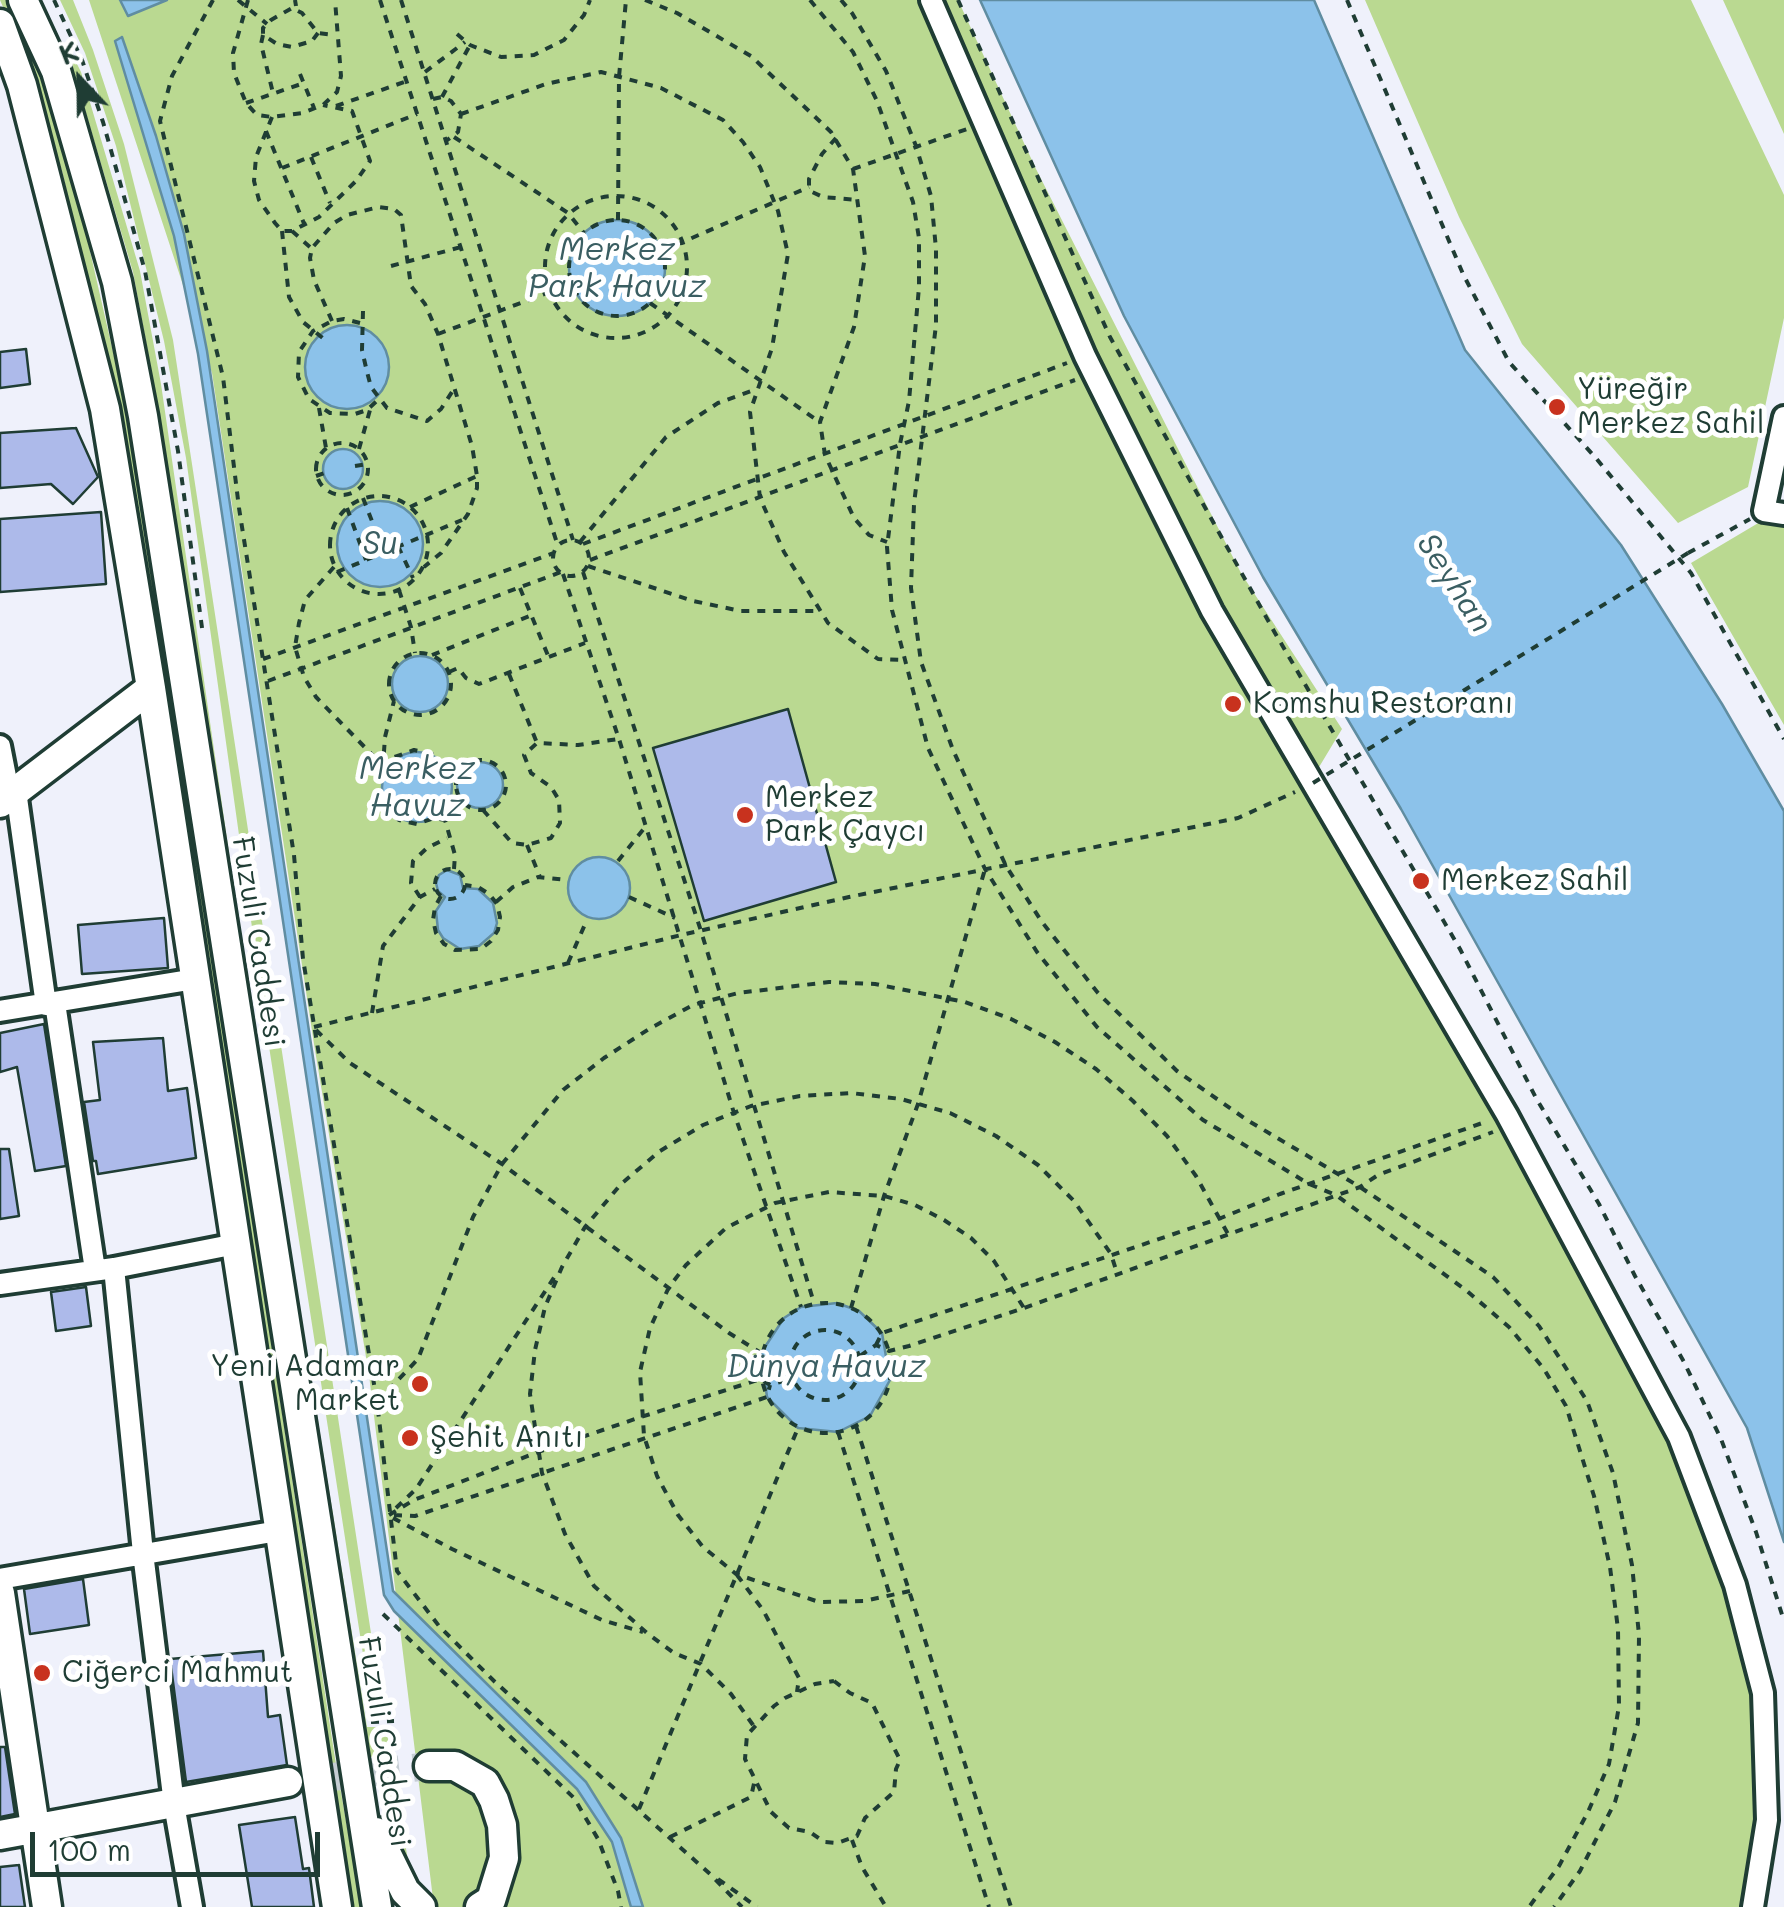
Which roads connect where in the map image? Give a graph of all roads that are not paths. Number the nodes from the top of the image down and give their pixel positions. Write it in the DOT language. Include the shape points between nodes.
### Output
graph roads {
  1 [pos="23,0"];
  2 [pos="931,0"];
  3 [pos="1,27"];
  4 [pos="1784,417"];
  5 [pos="1774,512"];
  6 [pos="151,688"];
  7 [pos="0,746"];
  8 [pos="8,797"];
  9 [pos="195,979"];
  10 [pos="51,1004"];
  11 [pos="0,1011"];
  12 [pos="236,1244"];
  13 [pos="105,1269"];
  14 [pos="0,1284"];
  15 [pos="278,1531"];
  16 [pos="143,1552"];
  17 [pos="0,1579"];
  18 [pos="0,1593"];
  19 [pos="8,1702"];
  20 [pos="429,1766"];
  21 [pos="288,1782"];
  22 [pos="361,1797"];
  23 [pos="183,1802"];
  24 [pos="320,1803"];
  25 [pos="36,1830"];
  26 [pos="0,1835"];
  27 [pos="47,1907"];
  28 [pos="192,1907"];
  29 [pos="337,1907"];
  30 [pos="377,1907"];
  31 [pos="421,1907"];
  32 [pos="480,1907"];
  33 [pos="1754,1907"];
  1 -- 22 [label="main road, Fuzuli Caddesi" via="56,72 117,282 143,416"];
  2 -- 33 [label="street" via="1090,365 1212,612 1509,1120 1679,1438 1735,1586 1764,1693 1768,1820"];
  3 -- 6 [label="main road" via="105,409"];
  4 -- 5 [label="street"];
  6 -- 8 [label="main road"];
  6 -- 9 [label="main road"];
  7 -- 8 [label="street"];
  8 -- 10 [label="street"];
  9 -- 10 [label="street"];
  9 -- 12 [label="main road"];
  10 -- 11 [label="street"];
  10 -- 13 [label="street"];
  12 -- 13 [label="street"];
  12 -- 15 [label="main road"];
  13 -- 14 [label="street"];
  13 -- 16 [label="street"];
  15 -- 16 [label="street"];
  15 -- 24 [label="main road"];
  16 -- 17 [label="street"];
  16 -- 23 [label="street"];
  18 -- 19 [label="main road"];
  19 -- 25 [label="main road"];
  20 -- 32 [label="main road" via="455,1766 485,1783 494,1800 504,1858 491,1900"];
  21 -- 23 [label="main road"];
  22 -- 30 [label="main road, Fuzuli Caddesi"];
  22 -- 31 [label="main road" via="387,1860"];
  23 -- 24 [label="main road" via="218,1805 288,1791"];
  23 -- 25 [label="main road"];
  23 -- 28 [label="street"];
  24 -- 29 [label="main road"];
  25 -- 26 [label="main road"];
  25 -- 27 [label="main road"];
}
